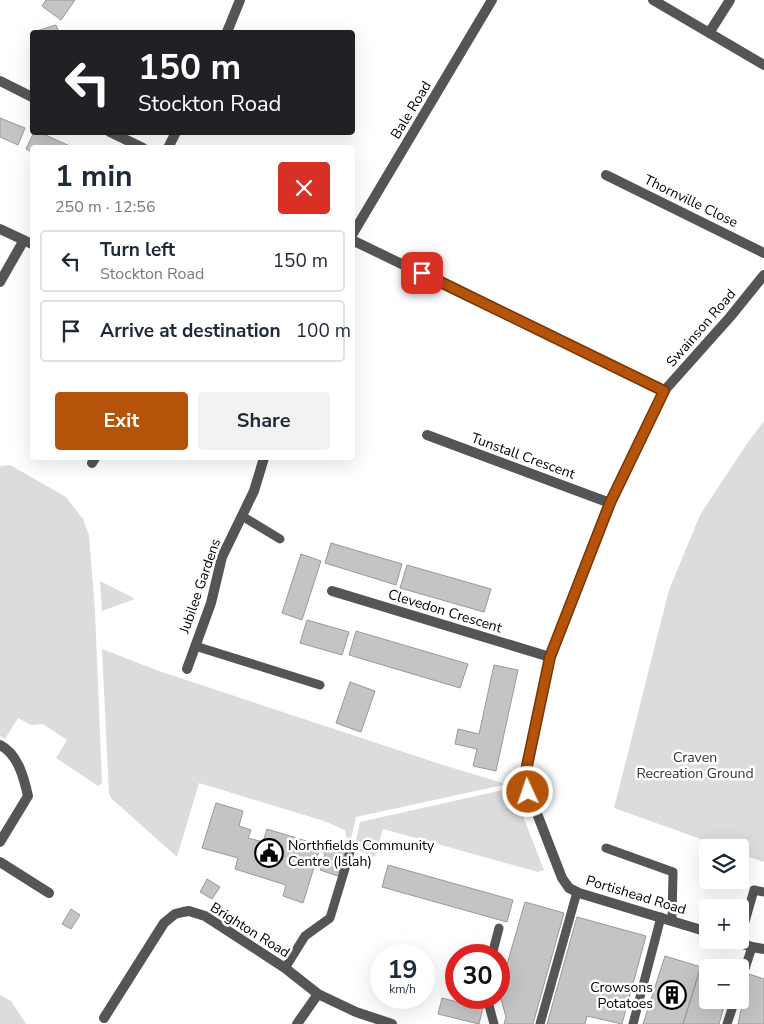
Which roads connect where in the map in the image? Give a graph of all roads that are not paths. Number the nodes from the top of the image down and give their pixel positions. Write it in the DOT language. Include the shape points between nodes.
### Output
graph roads {
  1 [pos="240,0"];
  2 [pos="492,0"];
  3 [pos="653,0"];
  4 [pos="730,0"];
  5 [pos="227,30"];
  6 [pos="709,33"];
  7 [pos="764,65"];
  8 [pos="0,81"];
  9 [pos="30,96"];
  10 [pos="116,135"];
  11 [pos="137,145"];
  12 [pos="606,175"];
  13 [pos="0,229"];
  14 [pos="355,230"];
  15 [pos="355,241"];
  16 [pos="28,242"];
  17 [pos="764,253"];
  18 [pos="764,275"];
  19 [pos="0,282"];
  20 [pos="664,391"];
  21 [pos="427,435"];
  22 [pos="263,460"];
  23 [pos="610,503"];
  24 [pos="242,516"];
  25 [pos="280,539"];
  26 [pos="332,591"];
  27 [pos="195,646"];
  28 [pos="550,657"];
  29 [pos="186,669"];
  30 [pos="320,685"];
  31 [pos="0,745"];
  32 [pos="0,842"];
  33 [pos="606,848"];
  34 [pos="351,849"];
  35 [pos="0,862"];
  36 [pos="562,878"];
  37 [pos="577,892"];
  38 [pos="764,892"];
  39 [pos="49,893"];
  40 [pos="749,905"];
  41 [pos="661,917"];
  42 [pos="672,920"];
  43 [pos="499,928"];
  44 [pos="699,929"];
  45 [pos="495,944"];
  46 [pos="749,946"];
  47 [pos="752,947"];
  48 [pos="764,949"];
  49 [pos="748,959"];
  50 [pos="286,968"];
  51 [pos="318,994"];
  52 [pos="490,1009"];
  53 [pos="732,1009"];
  54 [pos="104,1018"];
  55 [pos="298,1024"];
  56 [pos="392,1024"];
  57 [pos="494,1024"];
  58 [pos="540,1024"];
  59 [pos="633,1024"];
  60 [pos="727,1024"];
  1 -- 5 [label="street"];
  2 -- 14 [label="street, Bale Road"];
  3 -- 6 [label="street"];
  4 -- 6 [label="street"];
  6 -- 7 [label="street"];
  8 -- 9 [label="street"];
  10 -- 11 [label="street"];
  12 -- 17 [label="street, Thornville Close"];
  13 -- 16 [label="street"];
  15 -- 20 [label="street"];
  16 -- 19 [label="street"];
  18 -- 20 [label="street, Swainson Road"];
  20 -- 23 [label="street, Swainson Road"];
  21 -- 23 [label="street, Tunstall Crescent"];
  22 -- 24 [label="street, Jubilee Gardens"];
  23 -- 28 [label="street, Swainson Road"];
  24 -- 25 [label="lane"];
  24 -- 27 [label="street, Jubilee Gardens" via="222,558 211,603"];
  26 -- 28 [label="street, Clevedon Crescent"];
  27 -- 29 [label="street, Jubilee Gardens"];
  27 -- 30 [label="lane"];
  28 -- 36 [label="street, Swainson Road" via="524,780"];
  31 -- 32 [label="street" via="6,748 22,772 28,796"];
  33 -- 42 [label="lane" via="673,872"];
  34 -- 50 [label="lane" via="330,918 306,936"];
  35 -- 39 [label="street"];
  36 -- 37 [label="street, Portishead Road" via="569,888"];
  37 -- 41 [label="street, Portishead Road"];
  37 -- 58 [label="lane"];
  38 -- 40 [label="lane" via="754,890"];
  41 -- 42 [label="street, Portishead Road"];
  41 -- 59 [label="lane"];
  42 -- 44 [label="street, Portishead Road"];
  43 -- 45 [label="lane"];
  46 -- 47 [label="street"];
  47 -- 48 [label="street"];
  47 -- 49 [label="lane"];
  50 -- 51 [label="street, Brighton Road"];
  50 -- 54 [label="street, Brighton Road" via="204,916 189,911 175,914 156,934"];
  51 -- 55 [label="street"];
  51 -- 56 [label="street, Brighton Road"];
  52 -- 57 [label="lane"];
  53 -- 60 [label="lane"];
}
